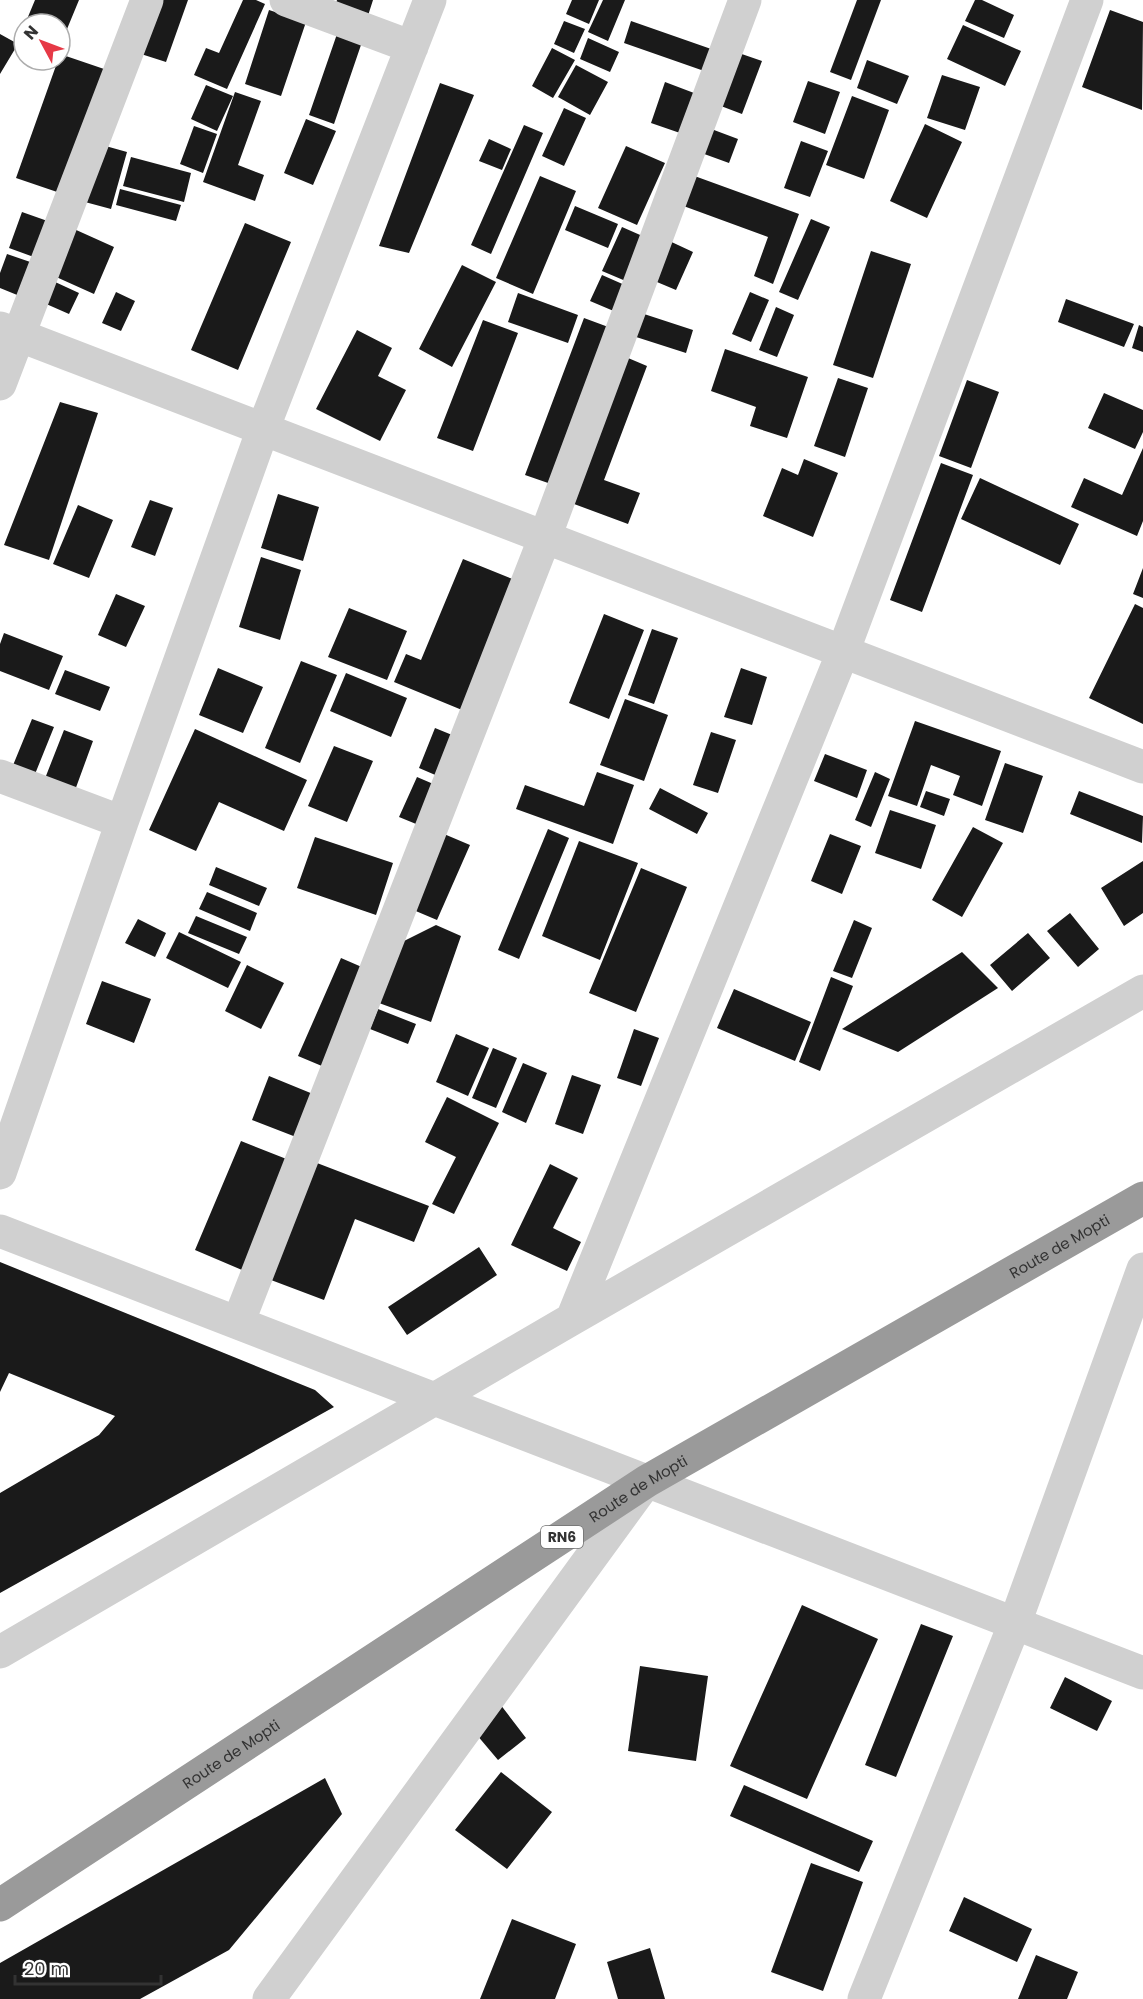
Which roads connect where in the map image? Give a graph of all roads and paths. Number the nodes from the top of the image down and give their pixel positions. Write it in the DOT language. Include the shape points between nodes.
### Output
graph roads {
  1 [pos="147,0"];
  2 [pos="286,0"];
  3 [pos="430,0"];
  4 [pos="745,0"];
  5 [pos="1087,0"];
  6 [pos="412,47"];
  7 [pos="9,332"];
  8 [pos="0,384"];
  9 [pos="263,429"];
  10 [pos="545,537"];
  11 [pos="843,652"];
  12 [pos="1143,767"];
  13 [pos="0,776"];
  14 [pos="122,822"];
  15 [pos="1143,991"];
  16 [pos="0,1173"];
  17 [pos="1143,1198"];
  18 [pos="0,1231"];
  19 [pos="1143,1269"];
  20 [pos="572,1318"];
  21 [pos="238,1323"];
  22 [pos="435,1399"];
  23 [pos="647,1481"];
  24 [pos="1015,1623"];
  25 [pos="0,1652"];
  26 [pos="1143,1673"];
  27 [pos="0,1905"];
  28 [pos="269,1999"];
  29 [pos="864,1999"];
  1 -- 7 [label="street"];
  2 -- 6 [label="street"];
  3 -- 6 [label="street"];
  4 -- 10 [label="street"];
  5 -- 11 [label="street"];
  6 -- 9 [label="street"];
  7 -- 8 [label="street"];
  7 -- 9 [label="street"];
  9 -- 10 [label="street"];
  9 -- 14 [label="street"];
  10 -- 11 [label="street"];
  10 -- 21 [label="street"];
  11 -- 12 [label="street"];
  11 -- 20 [label="street"];
  13 -- 14 [label="street"];
  14 -- 16 [label="street"];
  15 -- 20 [label="street"];
  17 -- 23 [label="highway, Route de Mopti / RN6"];
  18 -- 21 [label="street"];
  19 -- 24 [label="street"];
  20 -- 22 [label="street"];
  21 -- 22 [label="street"];
  22 -- 23 [label="street"];
  22 -- 25 [label="street"];
  23 -- 24 [label="street"];
  23 -- 27 [label="highway, Route de Mopti / RN6"];
  23 -- 28 [label="street"];
  24 -- 26 [label="street"];
  24 -- 29 [label="street"];
}
